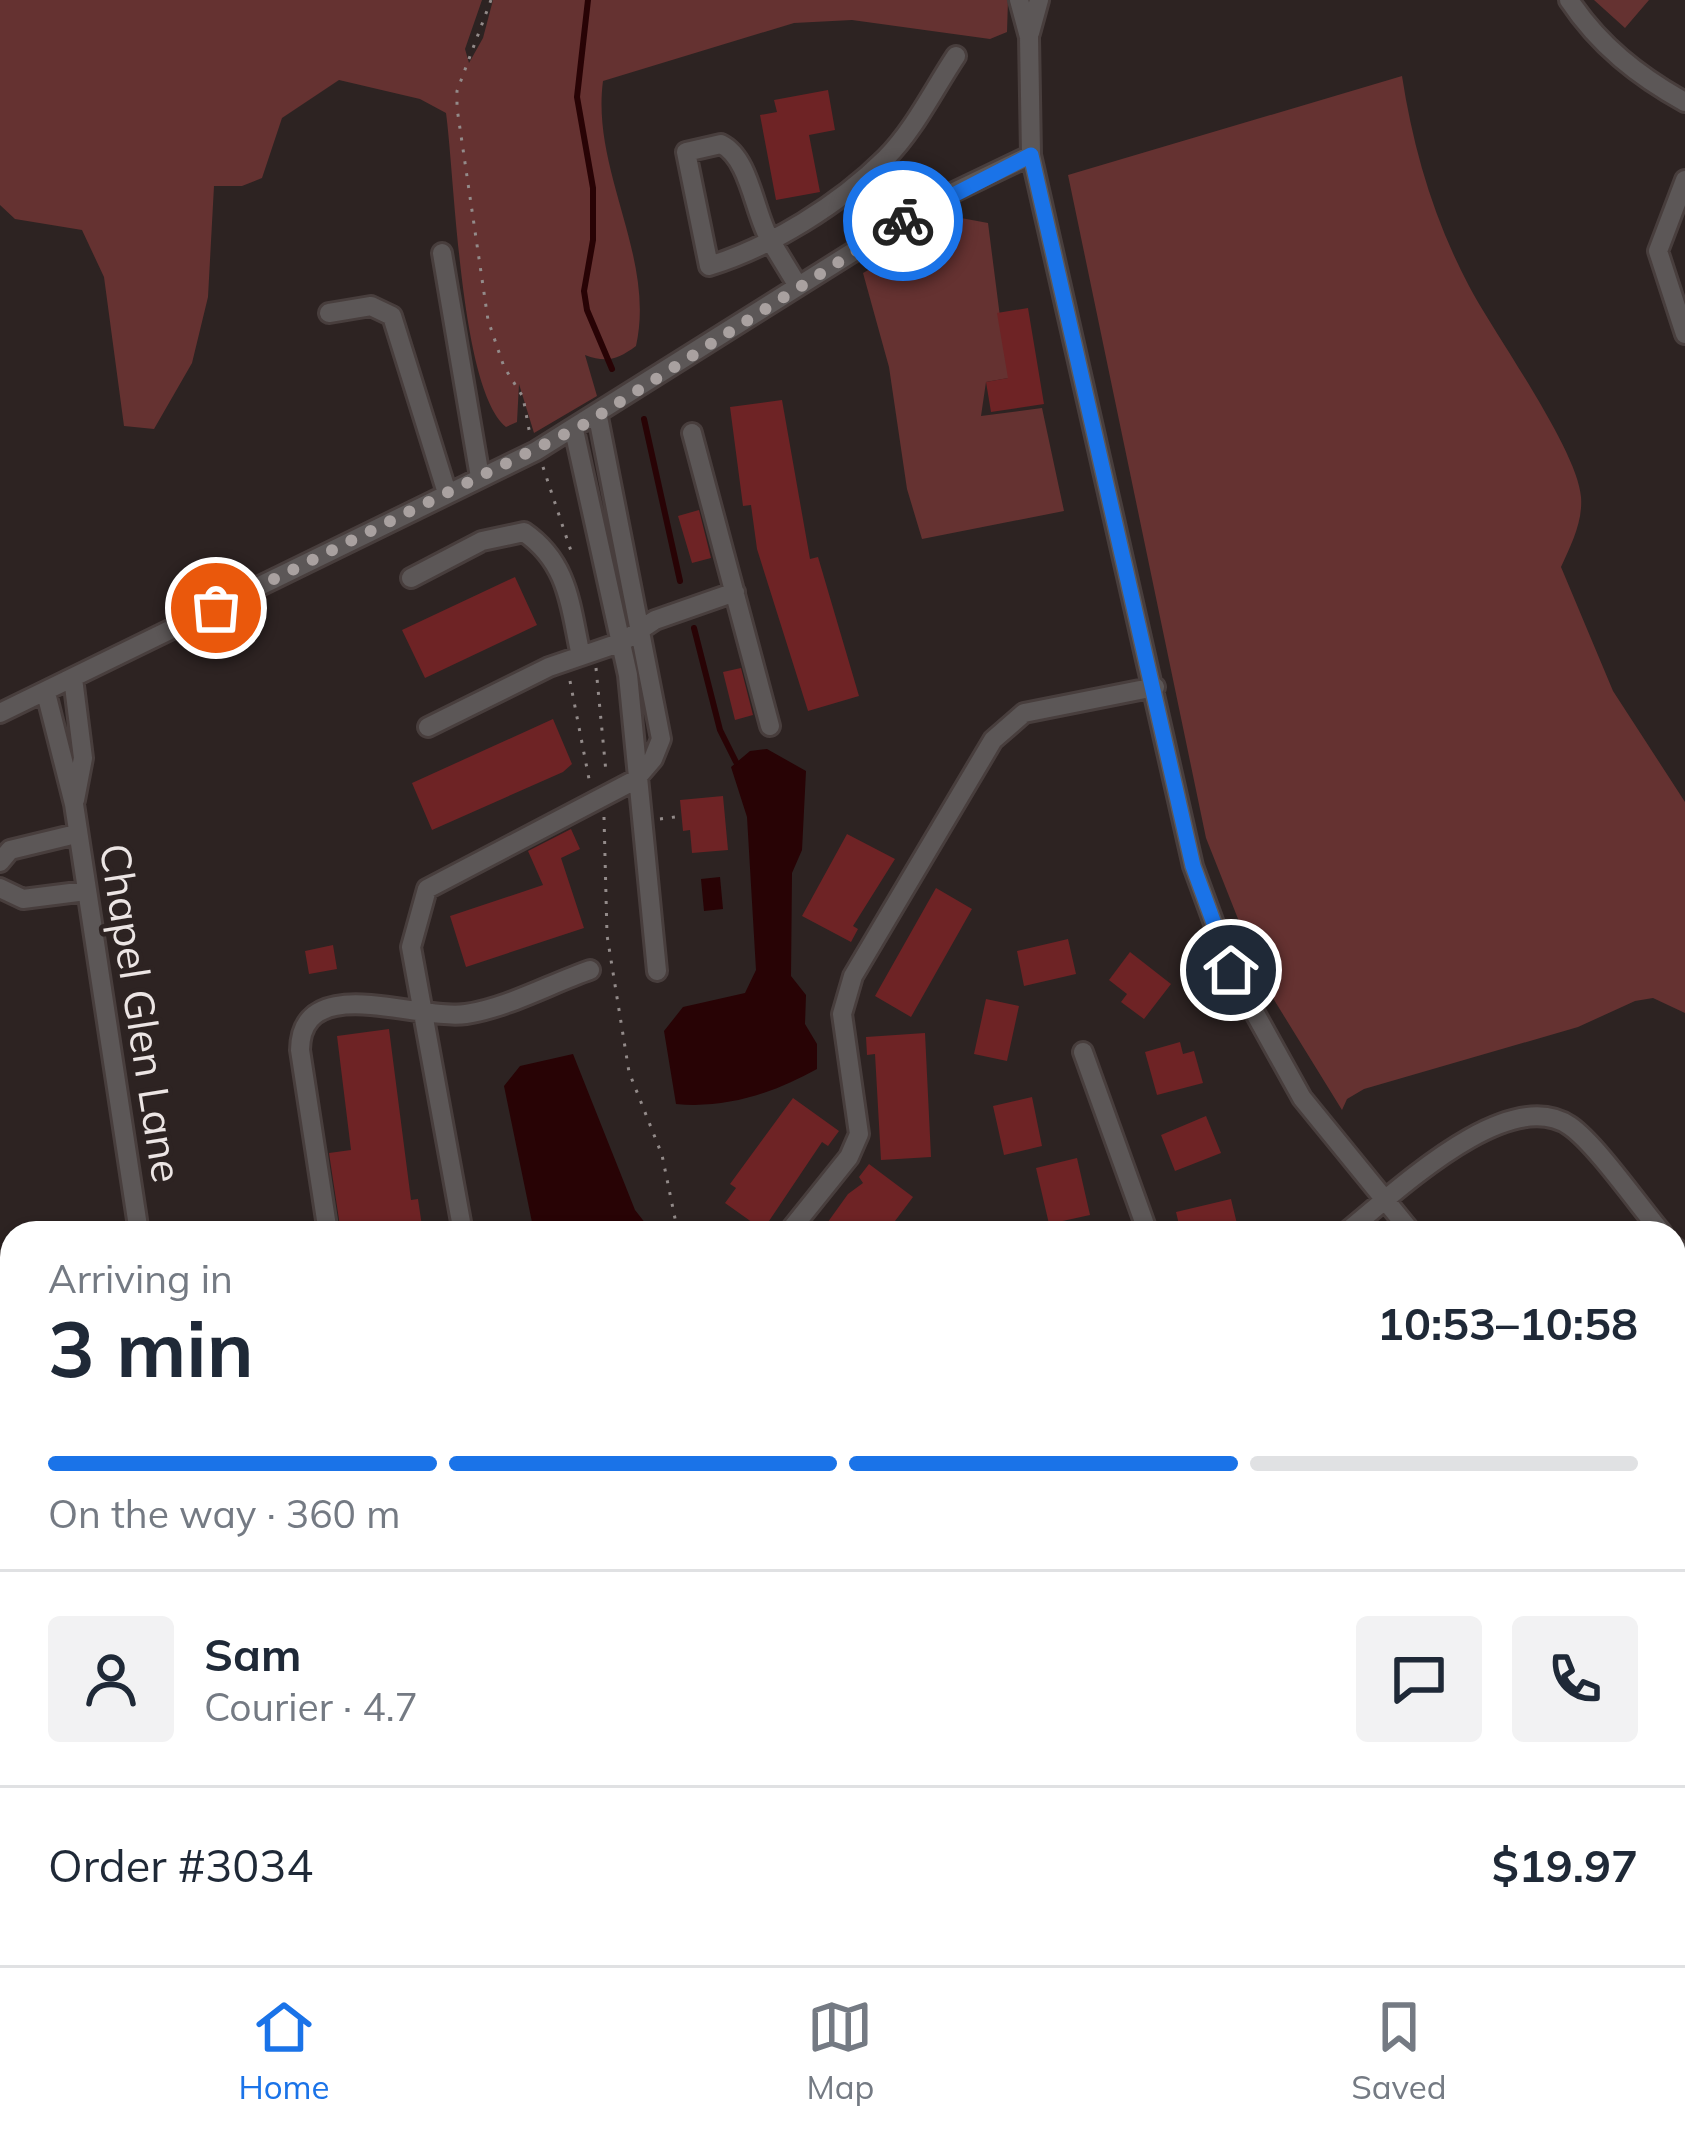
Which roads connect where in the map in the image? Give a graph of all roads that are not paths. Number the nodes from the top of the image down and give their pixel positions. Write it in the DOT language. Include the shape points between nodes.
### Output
graph roads {
  1 [pos="1019,0"];
  2 [pos="1039,0"];
  3 [pos="1569,0"];
  4 [pos="1029,37"];
  5 [pos="956,56"];
  6 [pos="1685,102"];
  7 [pos="1031,155"];
  8 [pos="1685,180"];
  9 [pos="770,240"];
  10 [pos="442,253"];
  11 [pos="798,286"];
  12 [pos="329,313"];
  13 [pos="1685,334"];
  14 [pos="598,417"];
  15 [pos="574,430"];
  16 [pos="692,433"];
  17 [pos="480,477"];
  18 [pos="447,494"];
  19 [pos="620,523"];
  20 [pos="596,528"];
  21 [pos="411,578"];
  22 [pos="735,592"];
  23 [pos="642,630"];
  24 [pos="622,642"];
  25 [pos="581,656"];
  26 [pos="73,678"];
  27 [pos="1155,687"];
  28 [pos="46,693"];
  29 [pos="0,712"];
  30 [pos="770,726"];
  31 [pos="428,727"];
  32 [pos="635,780"];
  33 [pos="74,804"];
  34 [pos="76,834"];
  35 [pos="0,862"];
  36 [pos="0,888"];
  37 [pos="86,891"];
  38 [pos="590,970"];
  39 [pos="657,971"];
  40 [pos="422,1012"];
  41 [pos="1083,1052"];
  42 [pos="1385,1201"];
  43 [pos="137,1221"];
  44 [pos="326,1221"];
  45 [pos="461,1221"];
  46 [pos="798,1221"];
  47 [pos="1144,1221"];
  48 [pos="1360,1221"];
  49 [pos="1402,1221"];
  50 [pos="1652,1221"];
  1 -- 4 [label="street"];
  2 -- 4 [label="street"];
  3 -- 6 [label="street" via="1588,29"];
  4 -- 7 [label="street"];
  5 -- 9 [label="street" via="889,155"];
  7 -- 11 [label="street" via="932,203"];
  7 -- 27 [label="street"];
  8 -- 13 [label="street" via="1658,251"];
  9 -- 9 [label="street" via="737,155 721,144 686,152 709,266"];
  9 -- 11 [label="street"];
  10 -- 17 [label="street"];
  11 -- 14 [label="street"];
  12 -- 18 [label="street" via="371,306 392,316"];
  14 -- 15 [label="street"];
  14 -- 19 [label="street"];
  15 -- 17 [label="street"];
  15 -- 20 [label="street"];
  16 -- 22 [label="street"];
  17 -- 18 [label="street"];
  18 -- 26 [label="street"];
  19 -- 20 [label="street"];
  19 -- 23 [label="street"];
  20 -- 24 [label="street"];
  21 -- 25 [label="street" via="482,541 524,532 549,549 565,582"];
  22 -- 23 [label="street"];
  22 -- 30 [label="street"];
  23 -- 24 [label="street"];
  23 -- 32 [label="street" via="661,739"];
  24 -- 25 [label="street"];
  24 -- 32 [label="street"];
  25 -- 31 [label="street"];
  26 -- 28 [label="street"];
  26 -- 33 [label="street, Chapel Glen Lane" via="83,758"];
  27 -- 42 [label="street" via="1193,866 1231,970 1302,1098"];
  27 -- 46 [label="street" via="1024,713 993,740 853,976 842,1014 859,1134"];
  28 -- 29 [label="street"];
  28 -- 33 [label="street, Chapel Glen Lane"];
  32 -- 39 [label="street"];
  32 -- 40 [label="street" via="427,889 411,947"];
  33 -- 34 [label="street, Chapel Glen Lane"];
  34 -- 35 [label="street" via="10,850"];
  34 -- 37 [label="street, Chapel Glen Lane"];
  36 -- 37 [label="street" via="23,899"];
  37 -- 43 [label="street, Chapel Glen Lane"];
  38 -- 40 [label="street" via="467,1014"];
  40 -- 44 [label="street" via="335,1005 302,1025"];
  40 -- 45 [label="street"];
  41 -- 47 [label="street"];
  42 -- 48 [label="street"];
  42 -- 49 [label="street"];
  42 -- 50 [label="street" via="1484,1127 1528,1115 1569,1125"];
}
